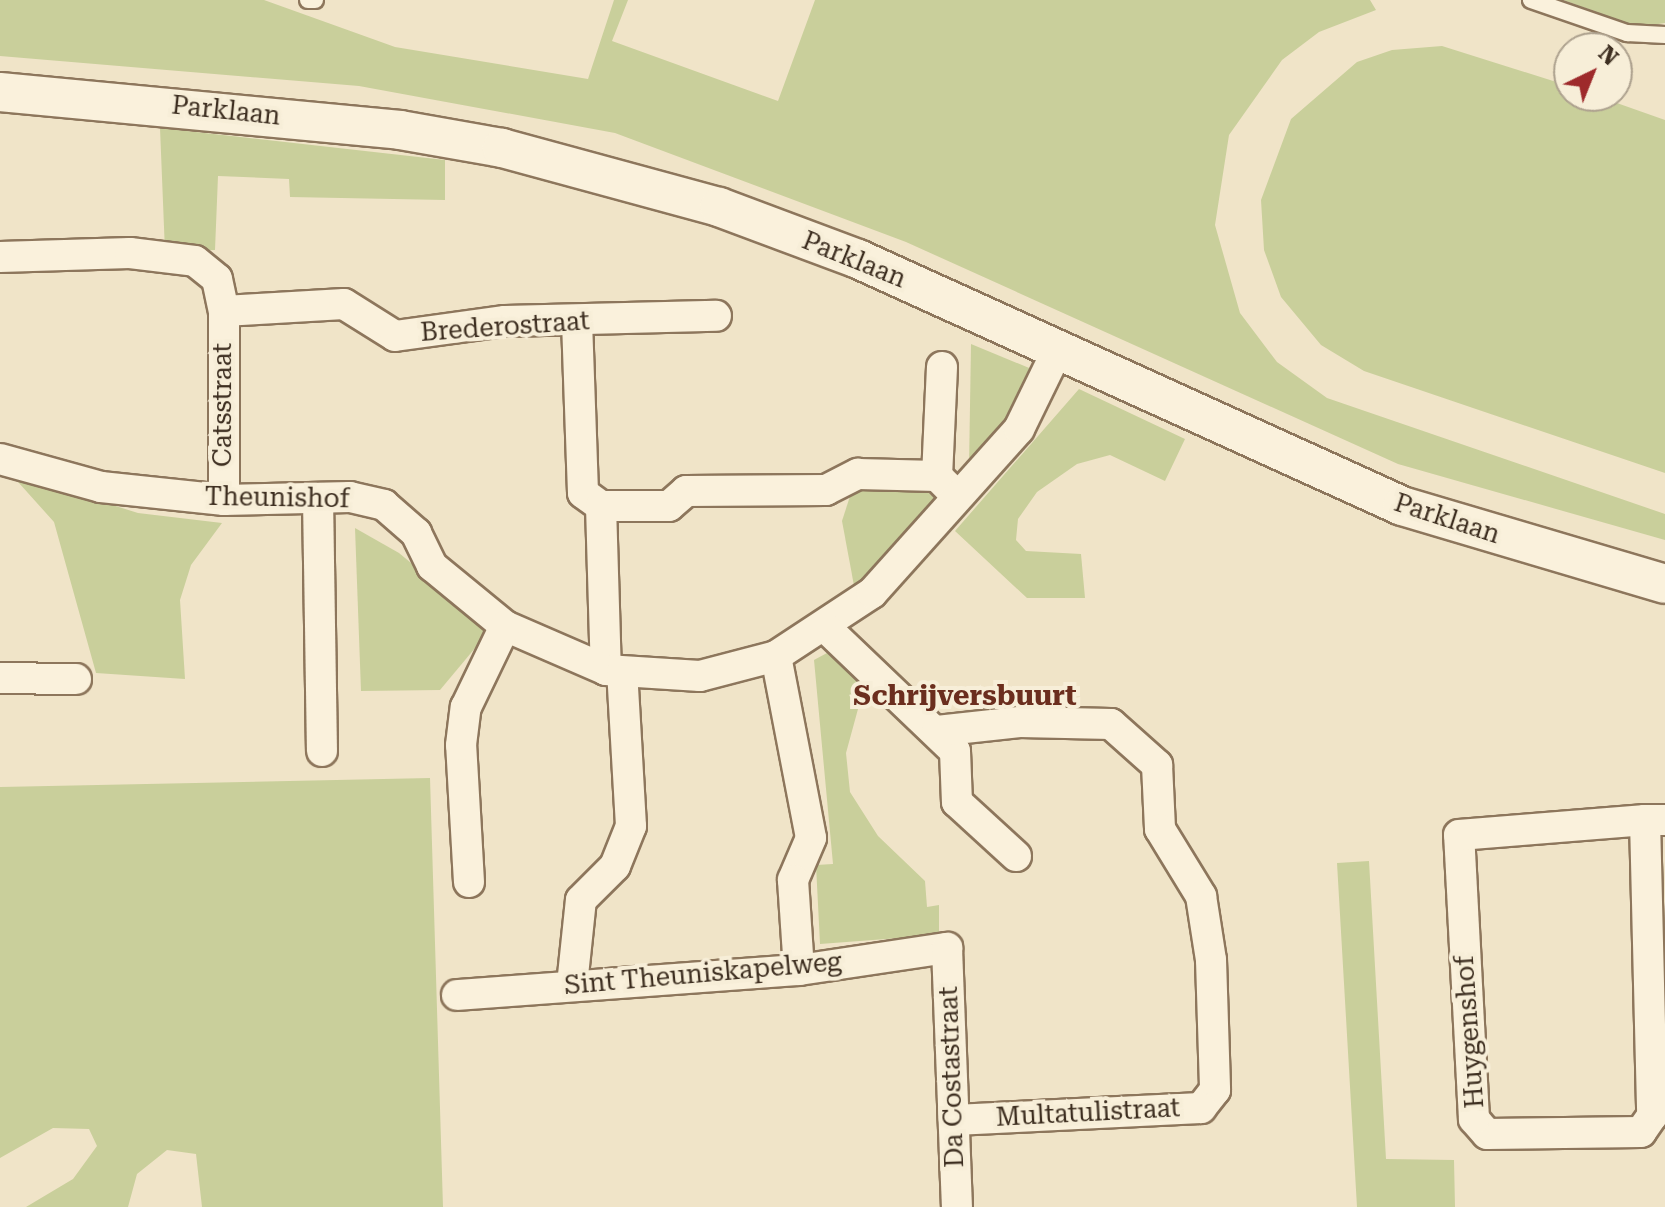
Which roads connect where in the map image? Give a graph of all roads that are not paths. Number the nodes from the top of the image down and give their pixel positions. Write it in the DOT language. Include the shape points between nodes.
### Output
graph roads {
  1 [pos="308,0"];
  2 [pos="315,0"];
  3 [pos="1531,0"];
  4 [pos="1665,35"];
  5 [pos="0,92"];
  6 [pos="0,257"];
  7 [pos="224,311"];
  8 [pos="716,316"];
  9 [pos="577,321"];
  10 [pos="1056,353"];
  11 [pos="942,367"];
  12 [pos="0,459"];
  13 [pos="937,476"];
  14 [pos="318,498"];
  15 [pos="960,498"];
  16 [pos="224,500"];
  17 [pos="601,506"];
  18 [pos="1665,584"];
  19 [pos="505,626"];
  20 [pos="824,626"];
  21 [pos="776,656"];
  22 [pos="614,671"];
  23 [pos="0,678"];
  24 [pos="76,679"];
  25 [pos="937,731"];
  26 [pos="322,751"];
  27 [pos="1655,820"];
  28 [pos="1016,856"];
  29 [pos="469,882"];
  30 [pos="947,948"];
  31 [pos="799,970"];
  32 [pos="572,985"];
  33 [pos="457,995"];
  34 [pos="954,1120"];
  35 [pos="957,1207"];
  1 -- 2 [label="lane"];
  3 -- 4 [label="lane" via="1627,33"];
  5 -- 10 [label="street, Parklaan" via="239,111 502,148 719,207 858,259"];
  6 -- 7 [label="street" via="130,253 195,261 217,279"];
  7 -- 9 [label="street, Brederostraat" via="344,304 395,336 505,321"];
  7 -- 16 [label="street, Catsstraat"];
  8 -- 9 [label="street, Brederostraat"];
  9 -- 17 [label="street" via="583,493"];
  10 -- 15 [label="street, Theunishof" via="1019,429"];
  10 -- 18 [label="street, Parklaan" via="1402,506"];
  11 -- 13 [label="street"];
  12 -- 16 [label="street, Theunishof" via="101,487"];
  13 -- 15 [label="street"];
  13 -- 17 [label="street" via="858,474 826,490 686,491 669,506"];
  14 -- 16 [label="street, Theunishof"];
  14 -- 19 [label="street, Theunishof" via="384,505 416,533 432,566"];
  14 -- 26 [label="street"];
  15 -- 20 [label="street, Theunishof" via="872,593"];
  17 -- 22 [label="street"];
  19 -- 22 [label="street, Theunishof"];
  19 -- 29 [label="street" via="466,707 461,745"];
  20 -- 21 [label="street, Theunishof"];
  20 -- 25 [label="street"];
  21 -- 22 [label="street, Theunishof" via="700,676"];
  21 -- 31 [label="street" via="811,838 793,880"];
  22 -- 32 [label="street" via="631,826 615,866 581,900"];
  23 -- 24 [label="street"];
  25 -- 28 [label="street" via="955,751 957,802"];
  25 -- 34 [label="street, Multatulistraat" via="1020,722 1111,724 1157,765 1160,829 1201,896 1211,960 1215,1090 1201,1108"];
  27 -- 27 [label="street, Huygenshof" via="1652,1116 1641,1132 1487,1134 1474,1119 1459,835"];
  30 -- 31 [label="street, Sint Theuniskapelweg"];
  30 -- 34 [label="street, Da Costastraat"];
  31 -- 32 [label="street, Sint Theuniskapelweg"];
  32 -- 33 [label="street, Sint Theuniskapelweg"];
  34 -- 35 [label="street, Da Costastraat"];
}
